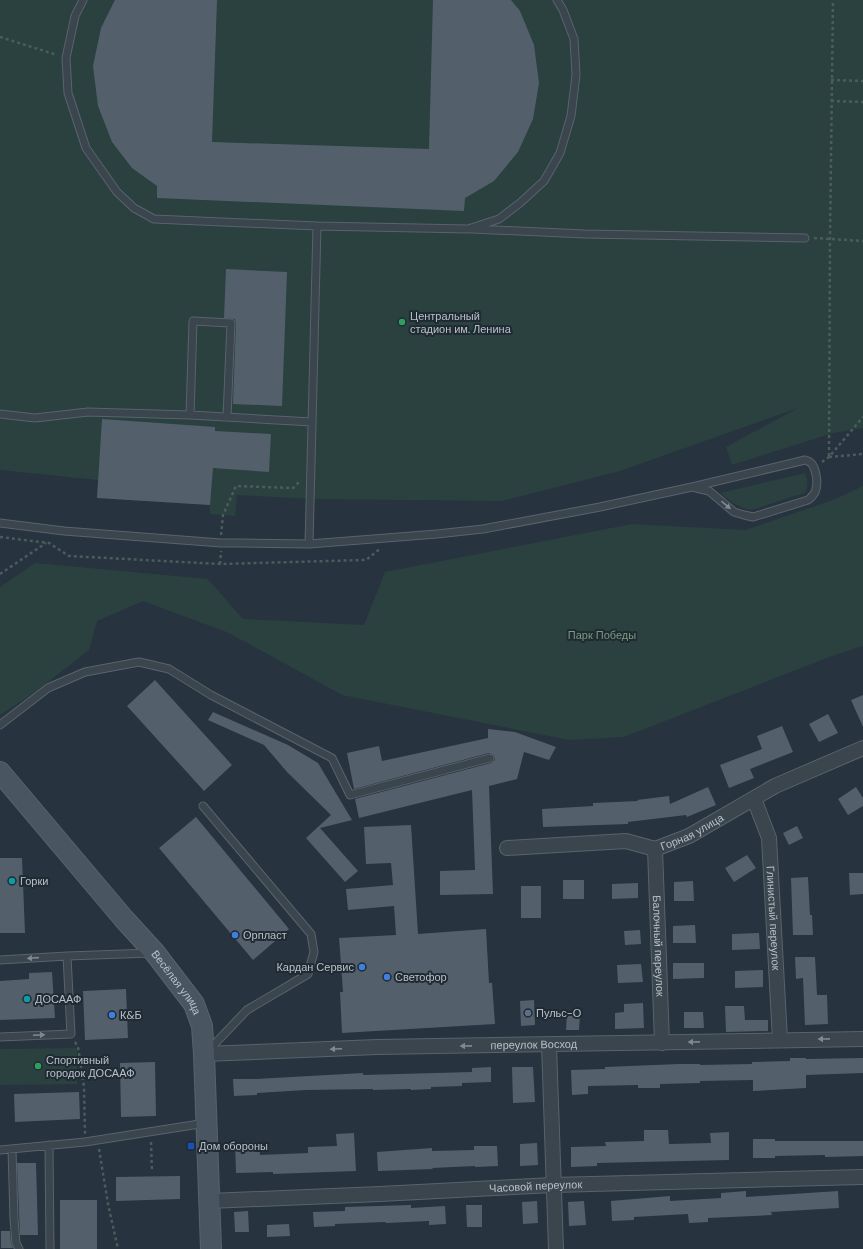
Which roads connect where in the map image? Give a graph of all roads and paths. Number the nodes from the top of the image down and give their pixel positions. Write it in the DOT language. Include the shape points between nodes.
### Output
graph roads {
  1 [pos="83,0"];
  2 [pos="557,0"];
  3 [pos="833,0"];
  4 [pos="0,36"];
  5 [pos="66,58"];
  6 [pos="831,80"];
  7 [pos="863,81"];
  8 [pos="831,101"];
  9 [pos="863,102"];
  10 [pos="317,226"];
  11 [pos="468,229"];
  12 [pos="805,238"];
  13 [pos="830,239"];
  14 [pos="863,241"];
  15 [pos="0,414"];
  16 [pos="190,415"];
  17 [pos="227,417"];
  18 [pos="863,417"];
  19 [pos="312,422"];
  20 [pos="863,454"];
  21 [pos="829,457"];
  22 [pos="311,470"];
  23 [pos="692,487"];
  24 [pos="0,523"];
  25 [pos="46,542"];
  26 [pos="221,543"];
  27 [pos="309,544"];
  28 [pos="220,564"];
  29 [pos="0,574"];
  30 [pos="0,725"];
  31 [pos="863,748"];
  32 [pos="490,758"];
  33 [pos="1,775"];
  34 [pos="754,799"];
  35 [pos="203,806"];
  36 [pos="507,848"];
  37 [pos="655,849"];
  38 [pos="155,953"];
  39 [pos="67,956"];
  40 [pos="0,960"];
  41 [pos="72,1034"];
  42 [pos="0,1037"];
  43 [pos="863,1039"];
  44 [pos="780,1040"];
  45 [pos="662,1043"];
  46 [pos="550,1045"];
  47 [pos="204,1054"];
  48 [pos="207,1122"];
  49 [pos="151,1131"];
  50 [pos="97,1140"];
  51 [pos="85,1142"];
  52 [pos="49,1145"];
  53 [pos="12,1149"];
  54 [pos="0,1150"];
  55 [pos="152,1171"];
  56 [pos="863,1177"];
  57 [pos="554,1185"];
  58 [pos="209,1201"];
  59 [pos="19,1249"];
  60 [pos="50,1249"];
  61 [pos="118,1249"];
  62 [pos="211,1249"];
  63 [pos="556,1249"];
  1 -- 5 [label="lane" via="75,16"];
  2 -- 11 [label="lane" via="574,39 576,75 571,116 560,153 544,181 520,203 499,219"];
  3 -- 6 [label="path"];
  4 -- 5 [label="path"];
  5 -- 10 [label="lane" via="68,93 86,148 117,192 134,208 154,218"];
  6 -- 7 [label="path"];
  6 -- 8 [label="path"];
  8 -- 9 [label="path"];
  8 -- 13 [label="path"];
  10 -- 11 [label="lane"];
  10 -- 19 [label="lane"];
  11 -- 12 [label="lane"];
  12 -- 13 [label="path"];
  13 -- 14 [label="path"];
  13 -- 21 [label="path"];
  15 -- 16 [label="lane" via="35,418 88,412"];
  16 -- 17 [label="lane"];
  16 -- 17 [label="lane" via="193,321 231,323"];
  17 -- 19 [label="lane"];
  18 -- 21 [label="path"];
  19 -- 22 [label="lane"];
  20 -- 21 [label="path"];
  22 -- 26 [label="path" via="293,488 236,486 223,515"];
  22 -- 27 [label="lane"];
  23 -- 23 [label="lane, one-way" via="709,491 734,512 753,517 808,500 813,495 817,482 814,467 805,460"];
  23 -- 27 [label="lane" via="578,512 483,529"];
  24 -- 26 [label="lane" via="64,531"];
  25 -- 29 [label="path"];
  26 -- 27 [label="lane"];
  26 -- 28 [label="path"];
  30 -- 32 [label="lane" via="48,688 85,672 139,662 169,669 212,695 332,758 350,795"];
  31 -- 34 [label="street, Горная улица" via="775,786"];
  33 -- 38 [label="street, Весёлая улица"];
  34 -- 37 [label="street, Горная улица" via="689,836"];
  34 -- 44 [label="street, Глинистый переулок" via="770,838"];
  35 -- 47 [label="lane" via="311,934 314,952 308,974 247,1010"];
  36 -- 37 [label="street, Горная улица" via="626,841"];
  37 -- 45 [label="street, Балочный переулок"];
  38 -- 39 [label="lane"];
  38 -- 47 [label="street, Весёлая улица" via="194,1004 202,1026"];
  39 -- 40 [label="lane, one-way"];
  39 -- 41 [label="lane"];
  42 -- 41 [label="lane, one-way"];
  41 -- 51 [label="path" via="78,1047 84,1087"];
  43 -- 44 [label="street, переулок Восход, one-way"];
  44 -- 45 [label="street, переулок Восход, one-way"];
  45 -- 46 [label="street, переулок Восход"];
  46 -- 47 [label="street, переулок Восход, one-way" via="377,1047"];
  46 -- 57 [label="street"];
  47 -- 48 [label="street, Весёлая улица"];
  48 -- 49 [label="lane"];
  48 -- 58 [label="street, Весёлая улица"];
  49 -- 50 [label="lane"];
  49 -- 55 [label="path"];
  50 -- 51 [label="lane"];
  50 -- 61 [label="path"];
  51 -- 52 [label="lane"];
  52 -- 53 [label="lane"];
  52 -- 60 [label="lane"];
  53 -- 54 [label="lane"];
  53 -- 59 [label="lane" via="14,1220"];
  56 -- 57 [label="street, Часовой переулок"];
  57 -- 58 [label="street, Часовой переулок"];
  57 -- 63 [label="street"];
  58 -- 62 [label="street, Весёлая улица"];
}
